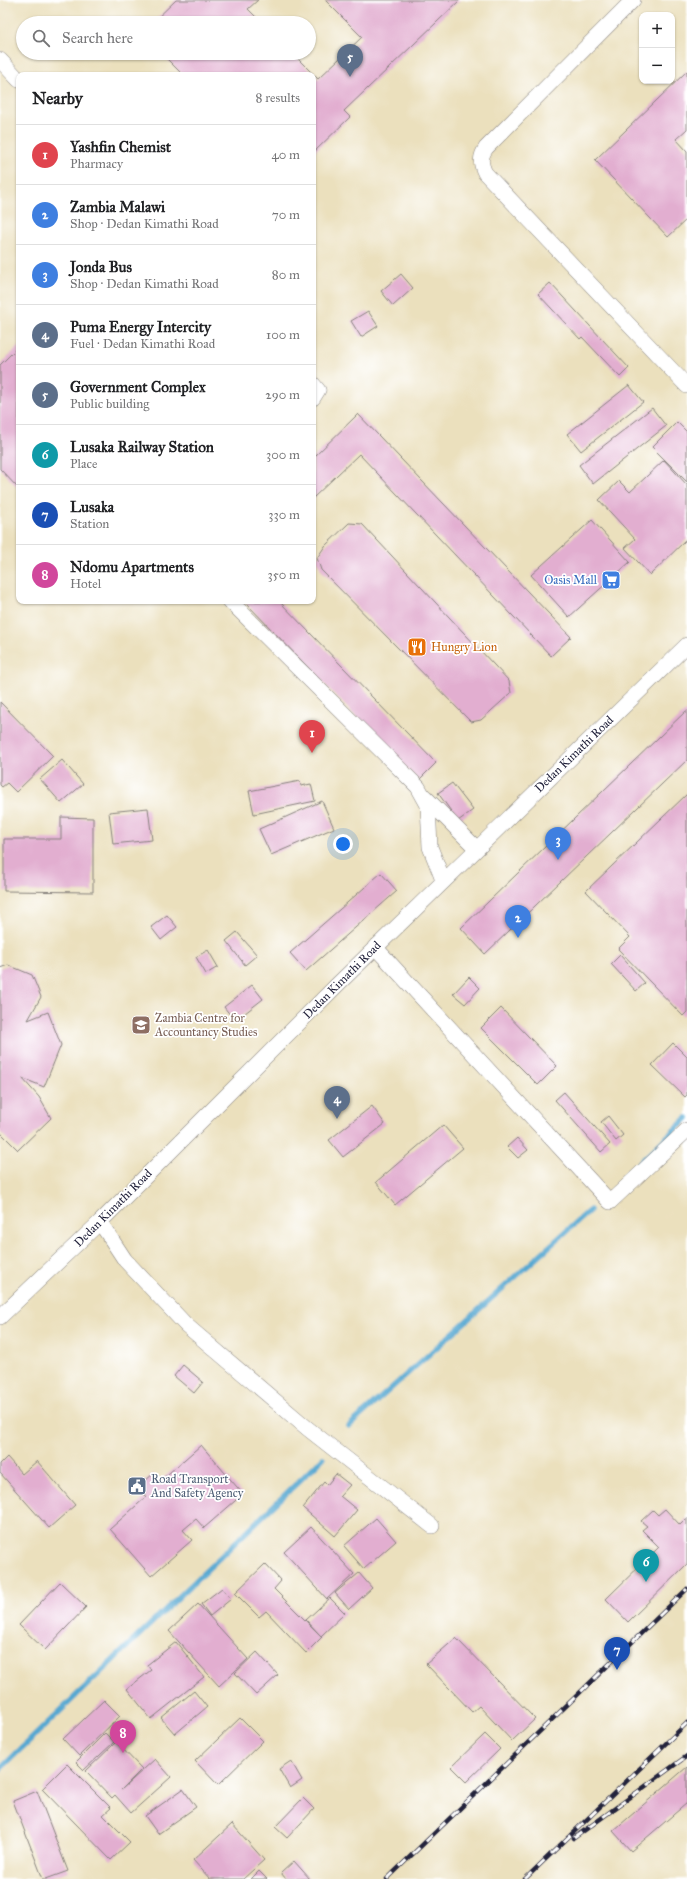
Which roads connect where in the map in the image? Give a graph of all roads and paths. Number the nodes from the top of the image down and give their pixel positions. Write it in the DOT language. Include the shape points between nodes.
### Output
graph roads {
  1 [pos="633,0"];
  2 [pos="0,60"];
  3 [pos="16,77"];
  4 [pos="687,386"];
  5 [pos="233,604"];
  6 [pos="687,645"];
  7 [pos="425,797"];
  8 [pos="476,848"];
  9 [pos="443,880"];
  10 [pos="375,947"];
  11 [pos="687,1130"];
  12 [pos="100,1222"];
  13 [pos="0,1317"];
  14 [pos="432,1526"];
  1 -- 4 [label="street" via="486,148 482,154 481,165 485,173"];
  2 -- 3 [label="street"];
  5 -- 7 [label="street" via="418,787"];
  6 -- 8 [label="street, Dedan Kimathi Road"];
  7 -- 8 [label="street"];
  7 -- 9 [label="street" via="428,805 430,847"];
  8 -- 9 [label="street, Dedan Kimathi Road"];
  9 -- 10 [label="street, Dedan Kimathi Road"];
  10 -- 11 [label="street" via="610,1202"];
  10 -- 12 [label="street, Dedan Kimathi Road"];
  12 -- 13 [label="street, Dedan Kimathi Road"];
  12 -- 14 [label="street" via="125,1260 186,1325 307,1428"];
}
